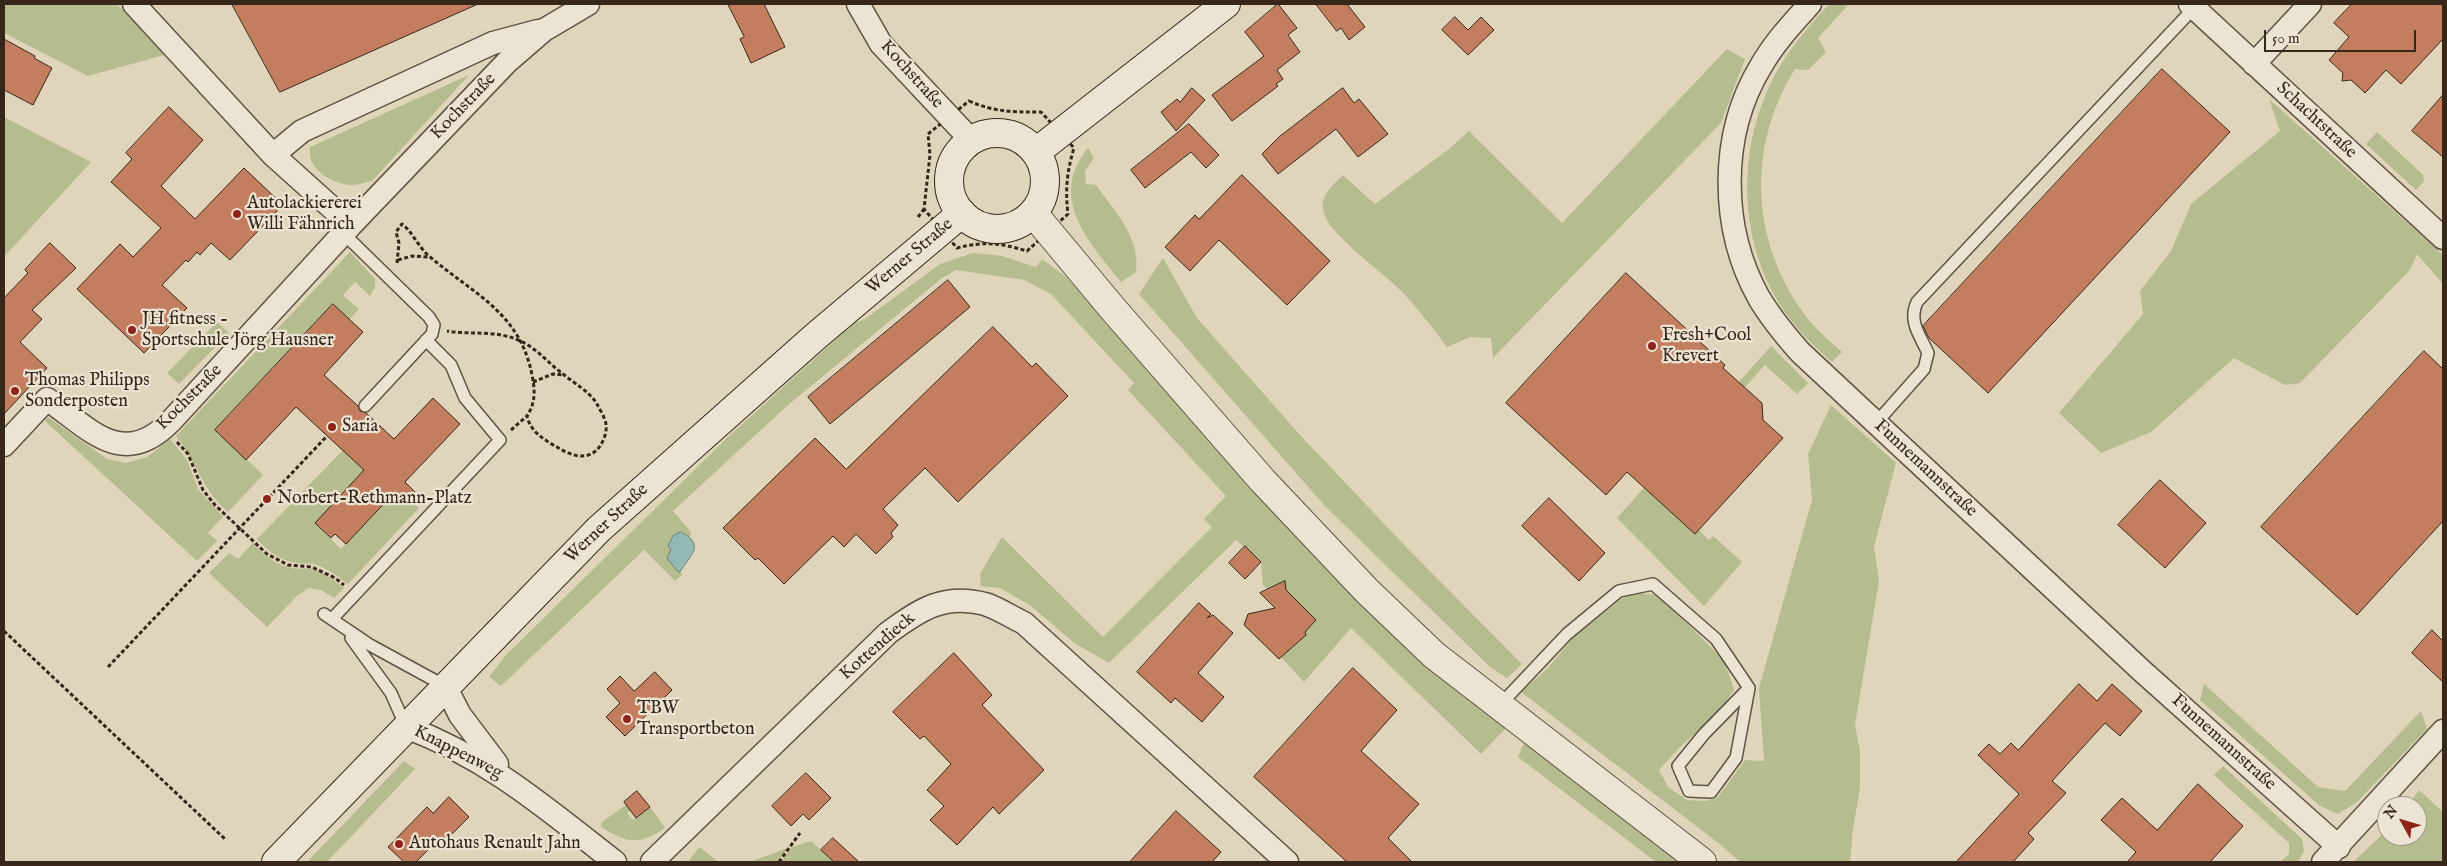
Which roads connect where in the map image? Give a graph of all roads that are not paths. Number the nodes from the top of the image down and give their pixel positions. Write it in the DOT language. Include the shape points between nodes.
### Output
graph roads {
  1 [pos="134,4"];
  2 [pos="588,4"];
  3 [pos="858,4"];
  4 [pos="1226,4"];
  5 [pos="1810,4"];
  6 [pos="2310,4"];
  7 [pos="2192,6"];
  8 [pos="544,30"];
  9 [pos="2254,64"];
  10 [pos="971,140"];
  11 [pos="1036,152"];
  12 [pos="273,155"];
  13 [pos="962,213"];
  14 [pos="1055,221"];
  15 [pos="347,229"];
  16 [pos="2443,238"];
  17 [pos="426,340"];
  18 [pos="365,406"];
  19 [pos="1876,423"];
  20 [pos="4,445"];
  21 [pos="346,631"];
  22 [pos="445,686"];
  23 [pos="1749,688"];
  24 [pos="1499,706"];
  25 [pos="406,727"];
  26 [pos="2443,730"];
  27 [pos="511,780"];
  28 [pos="2331,855"];
  29 [pos="276,862"];
  30 [pos="615,862"];
  31 [pos="652,862"];
  32 [pos="1288,862"];
  33 [pos="1702,862"];
  1 -- 12 [label="street"];
  2 -- 8 [label="street, Kochstraße"];
  3 -- 10 [label="street, Kochstraße" via="881,44"];
  4 -- 11 [label="main road"];
  5 -- 19 [label="street, Funnemannstraße" via="1779,39 1760,67 1745,100 1734,134 1729,169 1735,229 1744,263 1759,297 1779,329"];
  6 -- 9 [label="street"];
  7 -- 9 [label="street, Schachtstraße"];
  7 -- 19 [label="lane" via="1917,302 1913,325 1928,354 1924,369"];
  8 -- 12 [label="street" via="493,43 302,131"];
  8 -- 15 [label="street, Kochstraße" via="507,62"];
  9 -- 16 [label="street, Schachtstraße"];
  10 -- 11 [label="main road" via="991,134 1013,135"];
  10 -- 13 [label="main road" via="960,150 950,176 950,191"];
  11 -- 14 [label="main road" via="1045,183 1040,202"];
  12 -- 15 [label="street"];
  13 -- 14 [label="main road" via="974,223 999,229 1023,222"];
  13 -- 22 [label="main road, Werner Straße" via="949,243 816,336 600,528"];
  14 -- 24 [label="main road" via="1113,309 1263,480 1367,591 1434,655"];
  15 -- 17 [label="lane" via="392,281 429,317 434,325"];
  15 -- 20 [label="street, Kochstraße" via="165,428 140,444 105,440 47,399"];
  17 -- 18 [label="lane"];
  17 -- 21 [label="lane" via="451,365 465,398 500,440 355,593 328,616"];
  19 -- 28 [label="street, Funnemannstraße" via="2142,671"];
  21 -- 22 [label="lane"];
  21 -- 25 [label="lane" via="391,693"];
  22 -- 25 [label="main road, Werner Straße"];
  22 -- 27 [label="street, Knappenweg" via="480,744"];
  23 -- 23 [label="lane" via="1736,758 1711,792 1689,791 1678,766"];
  23 -- 24 [label="lane" via="1716,638 1653,584 1619,591 1567,634"];
  24 -- 33 [label="main road"];
  25 -- 27 [label="street, Knappenweg" via="446,743"];
  25 -- 29 [label="main road, Werner Straße"];
  26 -- 28 [label="street"];
  27 -- 30 [label="street, Knappenweg"];
  31 -- 32 [label="street, Kottendieck" via="888,633 919,611 949,600 985,604 1024,623"];
}
